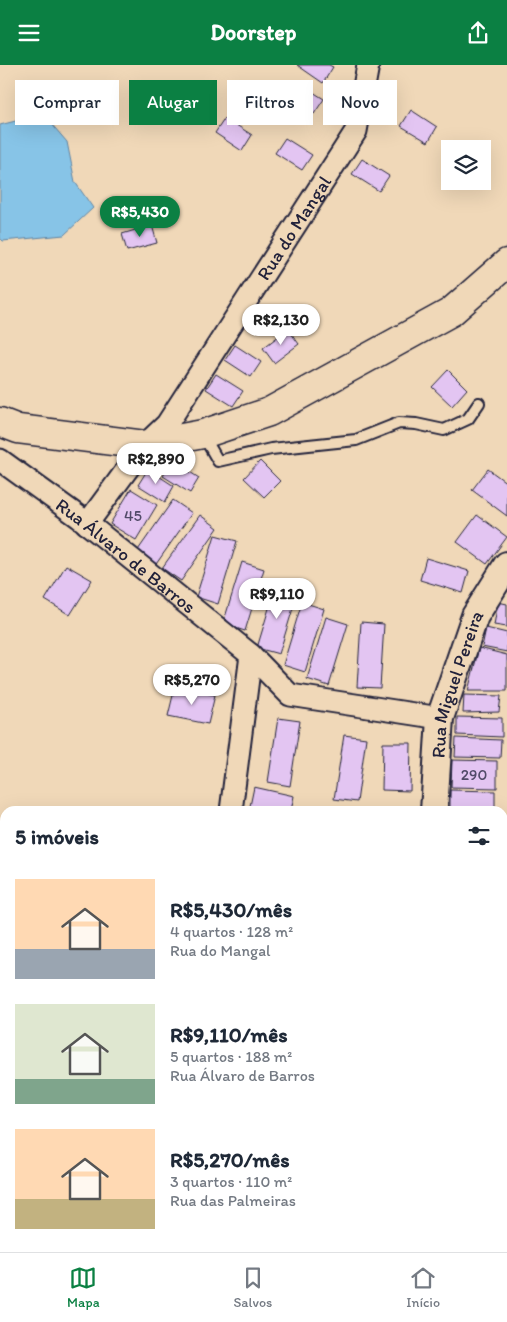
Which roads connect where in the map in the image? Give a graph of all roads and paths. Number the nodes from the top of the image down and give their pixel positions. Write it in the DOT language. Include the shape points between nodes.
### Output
graph roads {
  1 [pos="368,65"];
  2 [pos="507,263"];
  3 [pos="479,403"];
  4 [pos="0,422"];
  5 [pos="203,434"];
  6 [pos="145,445"];
  7 [pos="0,460"];
  8 [pos="87,524"];
  9 [pos="505,569"];
  10 [pos="250,655"];
  11 [pos="440,718"];
  12 [pos="232,806"];
  13 [pos="434,806"];
  1 -- 6 [label="street, Rua do Mangal" via="356,131 167,424"];
  2 -- 5 [label="main road" via="451,312 269,412"];
  3 -- 5 [label="lane" via="468,419 444,430 399,423 356,440 271,449 218,461"];
  4 -- 6 [label="main road" via="18,429"];
  5 -- 6 [label="main road"];
  6 -- 8 [label="street, Rua do Mangal"];
  7 -- 8 [label="street, Rua Álvaro de Barros"];
  8 -- 10 [label="street, Rua Álvaro de Barros"];
  9 -- 11 [label="street, Rua Miguel Pereira" via="475,616"];
  10 -- 11 [label="street, Rua Álvaro de Barros" via="290,695"];
  10 -- 12 [label="street"];
  11 -- 13 [label="street, Rua Miguel Pereira"];
}
